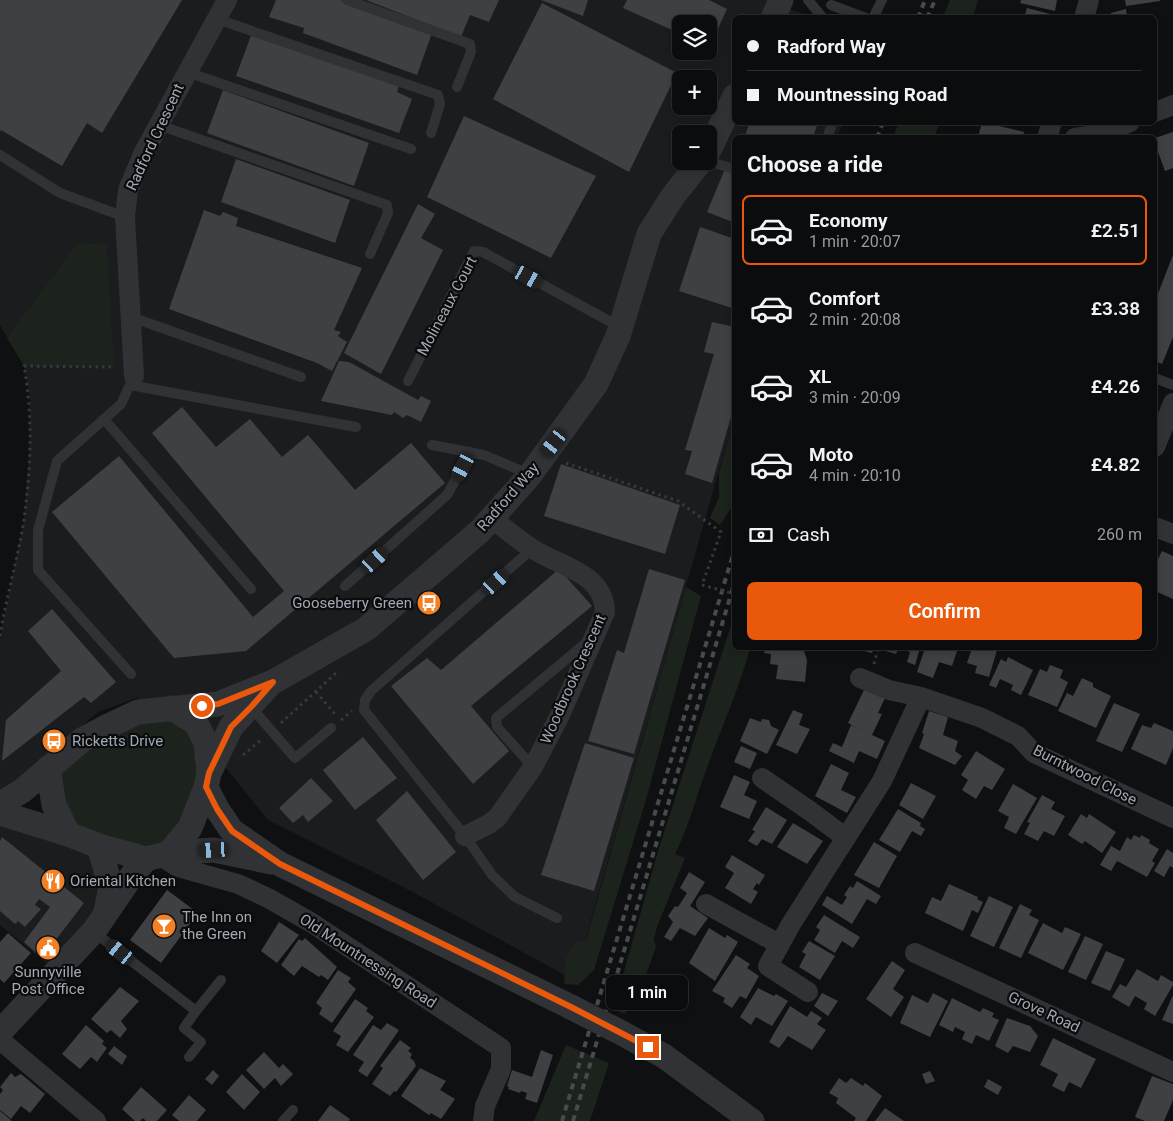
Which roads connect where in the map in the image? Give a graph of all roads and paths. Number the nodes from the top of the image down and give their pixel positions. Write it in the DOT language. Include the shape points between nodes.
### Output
graph roads {
  1 [pos="227,0"];
  2 [pos="347,0"];
  3 [pos="808,0"];
  4 [pos="816,0"];
  5 [pos="882,0"];
  6 [pos="1089,0"];
  7 [pos="832,2"];
  8 [pos="820,15"];
  9 [pos="860,15"];
  10 [pos="874,15"];
  11 [pos="1085,15"];
  12 [pos="217,18"];
  13 [pos="187,72"];
  14 [pos="457,87"];
  15 [pos="732,102"];
  16 [pos="1173,105"];
  17 [pos="1157,111"];
  18 [pos="159,125"];
  19 [pos="1123,125"];
  20 [pos="431,133"];
  21 [pos="717,133"];
  22 [pos="1094,135"];
  23 [pos="411,149"];
  24 [pos="0,155"];
  25 [pos="717,164"];
  26 [pos="732,168"];
  27 [pos="693,170"];
  28 [pos="125,216"];
  29 [pos="370,254"];
  30 [pos="131,317"];
  31 [pos="612,322"];
  32 [pos="300,376"];
  33 [pos="1157,379"];
  34 [pos="132,380"];
  35 [pos="408,381"];
  36 [pos="1173,385"];
  37 [pos="1173,403"];
  38 [pos="104,419"];
  39 [pos="356,427"];
  40 [pos="1157,442"];
  41 [pos="432,445"];
  42 [pos="470,452"];
  43 [pos="537,465"];
  44 [pos="491,518"];
  45 [pos="1157,528"];
  46 [pos="1173,534"];
  47 [pos="532,549"];
  48 [pos="346,586"];
  49 [pos="251,589"];
  50 [pos="732,593"];
  51 [pos="0,636"];
  52 [pos="594,636"];
  53 [pos="337,672"];
  54 [pos="131,674"];
  55 [pos="860,678"];
  56 [pos="273,682"];
  57 [pos="316,692"];
  58 [pos="921,697"];
  59 [pos="365,700"];
  60 [pos="251,707"];
  61 [pos="172,708"];
  62 [pos="341,720"];
  63 [pos="278,726"];
  64 [pos="331,728"];
  65 [pos="48,768"];
  66 [pos="532,768"];
  67 [pos="762,778"];
  68 [pos="208,780"];
  69 [pos="0,804"];
  70 [pos="0,813"];
  71 [pos="1173,818"];
  72 [pos="68,834"];
  73 [pos="464,836"];
  74 [pos="846,838"];
  75 [pos="99,846"];
  76 [pos="158,856"];
  77 [pos="280,864"];
  78 [pos="706,904"];
  79 [pos="556,918"];
  80 [pos="99,924"];
  81 [pos="779,944"];
  82 [pos="915,953"];
  83 [pos="221,980"];
  84 [pos="808,992"];
  85 [pos="196,1011"];
  86 [pos="0,1032"];
  87 [pos="0,1040"];
  88 [pos="189,1057"];
  89 [pos="1173,1072"];
  90 [pos="293,1110"];
  91 [pos="96,1121"];
  92 [pos="283,1121"];
  93 [pos="483,1121"];
  94 [pos="752,1121"];
  1 -- 12 [label="street, Radford Crescent"];
  2 -- 14 [label="lane" via="470,44 471,52"];
  3 -- 8 [label="lane"];
  4 -- 7 [label="lane"];
  5 -- 10 [label="lane"];
  6 -- 11 [label="street"];
  7 -- 9 [label="lane"];
  12 -- 13 [label="street, Radford Crescent"];
  12 -- 20 [label="lane" via="438,95 440,104"];
  13 -- 18 [label="street, Radford Crescent"];
  13 -- 23 [label="lane"];
  15 -- 21 [label="street"];
  16 -- 17 [label="street"];
  18 -- 28 [label="street, Radford Crescent" via="128,190"];
  18 -- 29 [label="lane" via="387,206 388,213"];
  19 -- 22 [label="street"];
  24 -- 28 [label="lane" via="60,192"];
  25 -- 26 [label="lane"];
  27 -- 31 [label="street, Radford Way" via="649,234"];
  28 -- 30 [label="street, Radford Crescent"];
  30 -- 32 [label="lane"];
  30 -- 34 [label="street, Radford Crescent"];
  31 -- 35 [label="lane, Molineaux Court" via="482,252 474,251"];
  31 -- 43 [label="street, Radford Way" via="596,384"];
  33 -- 36 [label="lane"];
  34 -- 38 [label="lane" via="121,404"];
  34 -- 39 [label="lane"];
  34 -- 51 [label="path" via="114,367 24,366 30,398 30,446 24,520"];
  37 -- 40 [label="street"];
  38 -- 49 [label="lane"];
  38 -- 54 [label="lane" via="57,460 38,530 38,570"];
  41 -- 42 [label="lane"];
  42 -- 43 [label="lane"];
  42 -- 48 [label="lane" via="448,495"];
  43 -- 44 [label="street, Radford Way"];
  43 -- 50 [label="path, bridge" via="678,501 721,532 702,585"];
  44 -- 47 [label="street, Woodbrook Crescent"];
  44 -- 56 [label="street, Radford Way" via="366,629"];
  45 -- 46 [label="street"];
  47 -- 52 [label="street, Woodbrook Crescent" via="580,573 601,593 605,612"];
  47 -- 59 [label="lane" via="371,691"];
  52 -- 66 [label="street, Woodbrook Crescent" via="560,715"];
  52 -- 66 [label="lane" via="496,718 497,727"];
  53 -- 57 [label="path"];
  55 -- 58 [label="street, Burntwood Close" via="889,690"];
  56 -- 60 [label="street, Radford Way"];
  56 -- 61 [label="street, Radford Way" via="218,704"];
  57 -- 62 [label="path"];
  57 -- 63 [label="path"];
  58 -- 71 [label="street, Burntwood Close" via="982,718 1018,736 1034,753"];
  58 -- 74 [label="street" via="882,781"];
  59 -- 62 [label="path"];
  59 -- 73 [label="lane" via="364,710"];
  60 -- 64 [label="lane" via="295,758"];
  60 -- 68 [label="street, Radford Way" via="231,727"];
  61 -- 65 [label="street" via="138,712 108,726 82,740"];
  61 -- 68 [label="street" via="196,723 206,743"];
  62 -- 64 [label="path"];
  65 -- 69 [label="street" via="22,791"];
  65 -- 72 [label="street" via="54,805"];
  66 -- 73 [label="street, Woodbrook Crescent" via="497,818"];
  67 -- 74 [label="street"];
  68 -- 76 [label="street" via="190,828"];
  68 -- 77 [label="street" via="217,809 232,831"];
  70 -- 72 [label="street"];
  72 -- 75 [label="street"];
  73 -- 79 [label="lane" via="492,875 516,897"];
  74 -- 81 [label="street"];
  75 -- 76 [label="street"];
  75 -- 80 [label="street" via="111,886"];
  76 -- 77 [label="street" via="214,850"];
  76 -- 80 [label="street" via="133,874"];
  76 -- 93 [label="street, Old Mountnessing Road" via="178,868 238,884 268,898 312,923 501,1048 501,1069 485,1106"];
  77 -- 94 [label="street, bridge" via="664,1056"];
  78 -- 81 [label="street"];
  80 -- 85 [label="lane"];
  80 -- 86 [label="street"];
  81 -- 84 [label="street" via="768,966"];
  82 -- 89 [label="street, Grove Road"];
  83 -- 85 [label="lane"];
  85 -- 88 [label="lane" via="184,1028 201,1042"];
  87 -- 91 [label="street"];
  90 -- 92 [label="lane"];
}
